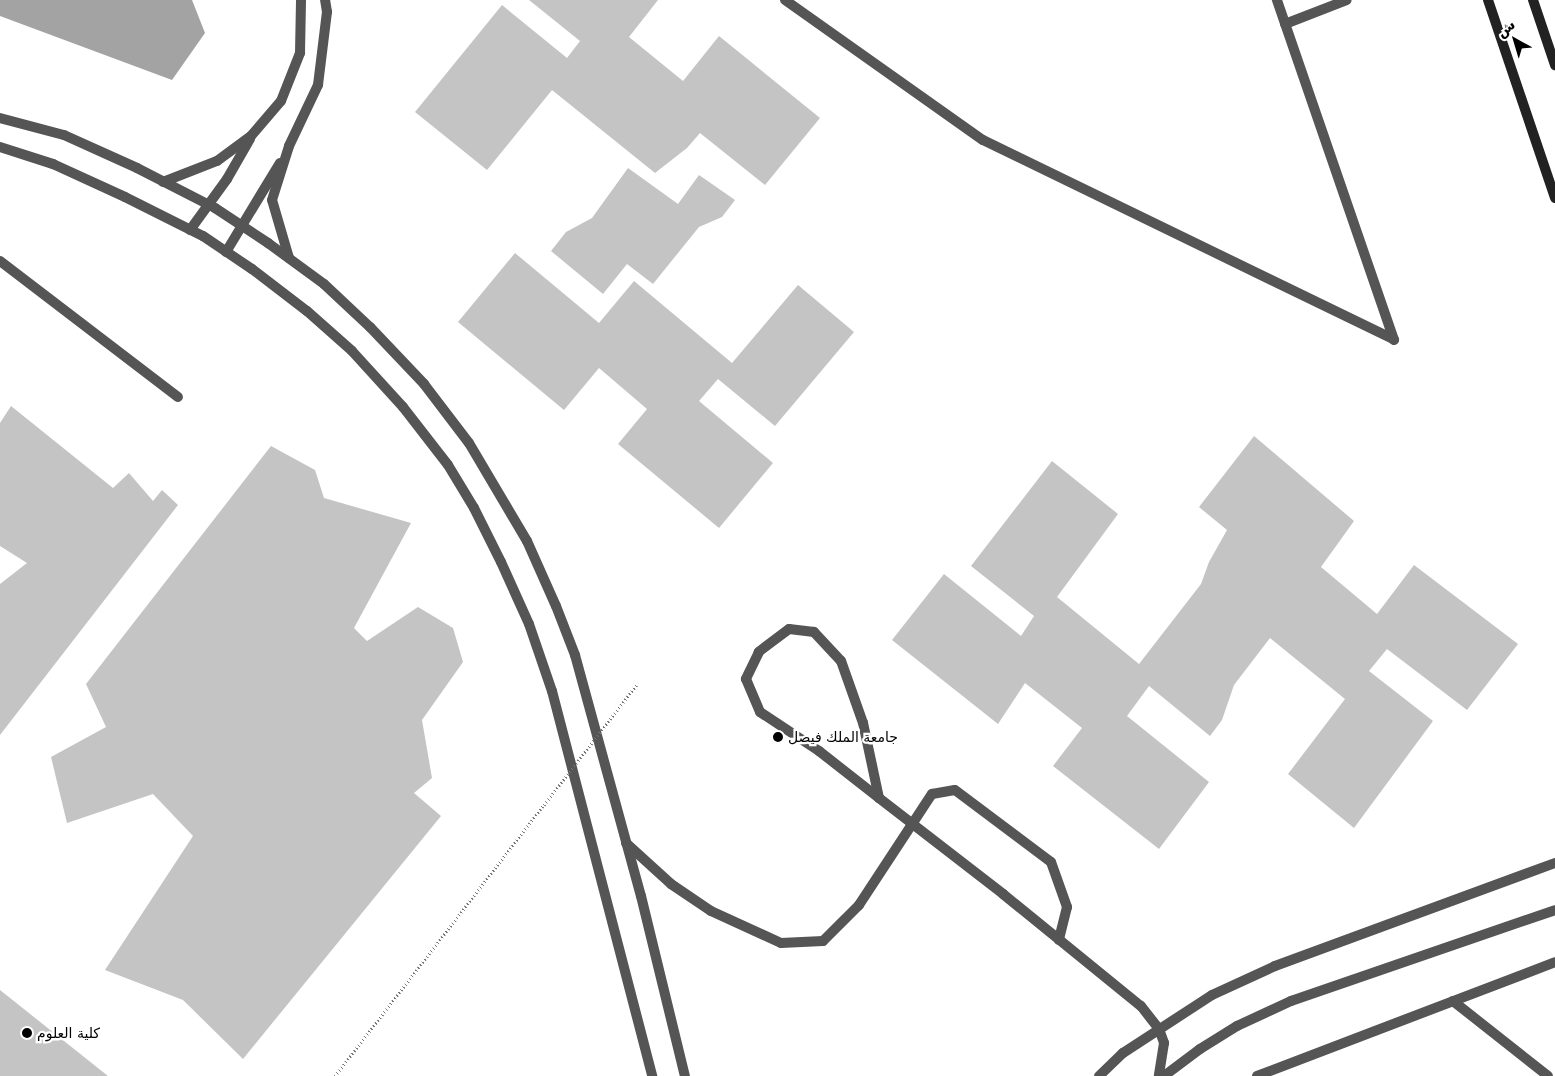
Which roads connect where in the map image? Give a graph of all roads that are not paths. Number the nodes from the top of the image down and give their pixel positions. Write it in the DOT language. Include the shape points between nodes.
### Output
graph roads {
  1 [pos="300,0"];
  2 [pos="325,0"];
  3 [pos="785,0"];
  4 [pos="1277,0"];
  5 [pos="1347,0"];
  6 [pos="1488,0"];
  7 [pos="1533,0"];
  8 [pos="1285,24"];
  9 [pos="1555,65"];
  10 [pos="0,118"];
  11 [pos="251,136"];
  12 [pos="0,148"];
  13 [pos="286,152"];
  14 [pos="163,182"];
  15 [pos="1555,198"];
  16 [pos="209,204"];
  17 [pos="242,226"];
  18 [pos="190,230"];
  19 [pos="226,252"];
  20 [pos="289,258"];
  21 [pos="0,261"];
  22 [pos="178,397"];
  23 [pos="879,798"];
  24 [pos="912,824"];
  25 [pos="626,843"];
  26 [pos="1555,863"];
  27 [pos="1555,910"];
  28 [pos="1059,940"];
  29 [pos="1555,962"];
  30 [pos="1453,1001"];
  31 [pos="1159,1029"];
  32 [pos="652,1076"];
  33 [pos="685,1076"];
  34 [pos="1099,1076"];
  35 [pos="1159,1076"];
  36 [pos="1164,1076"];
  37 [pos="1257,1076"];
  38 [pos="1548,1076"];
  1 -- 11 [label="street" via="300,53 281,101"];
  2 -- 13 [label="street" via="327,12 318,86"];
  3 -- 8 [label="street" via="983,140 1394,340"];
  4 -- 8 [label="street"];
  5 -- 8 [label="street"];
  6 -- 15 [label="street"];
  7 -- 9 [label="street"];
  10 -- 14 [label="street" via="64,135"];
  11 -- 14 [label="street" via="217,161"];
  11 -- 16 [label="street"];
  12 -- 18 [label="street" via="53,164"];
  13 -- 17 [label="street"];
  13 -- 20 [label="street" via="272,200"];
  14 -- 16 [label="street"];
  16 -- 17 [label="street"];
  16 -- 18 [label="street"];
  17 -- 19 [label="street"];
  17 -- 20 [label="street"];
  18 -- 19 [label="street"];
  19 -- 32 [label="street" via="308,311 352,351 448,465 474,508 529,624 552,691"];
  20 -- 25 [label="street" via="324,284 424,384 495,484 527,541 566,631"];
  21 -- 22 [label="street"];
  23 -- 23 [label="street" via="819,751 760,712 746,679 759,652 789,629 814,632 841,661 863,723"];
  23 -- 24 [label="street"];
  24 -- 25 [label="street" via="859,906 823,941 781,943 711,911 670,884"];
  24 -- 28 [label="street"];
  24 -- 28 [label="street" via="932,794 955,790 1051,862 1067,907"];
  25 -- 33 [label="street"];
  26 -- 31 [label="street" via="1275,966 1212,996"];
  27 -- 36 [label="street" via="1291,1001 1237,1026"];
  28 -- 31 [label="street" via="1141,1006"];
  29 -- 30 [label="street"];
  30 -- 37 [label="street"];
  30 -- 38 [label="street"];
  31 -- 34 [label="street" via="1123,1053"];
  31 -- 35 [label="street" via="1164,1043"];
}
